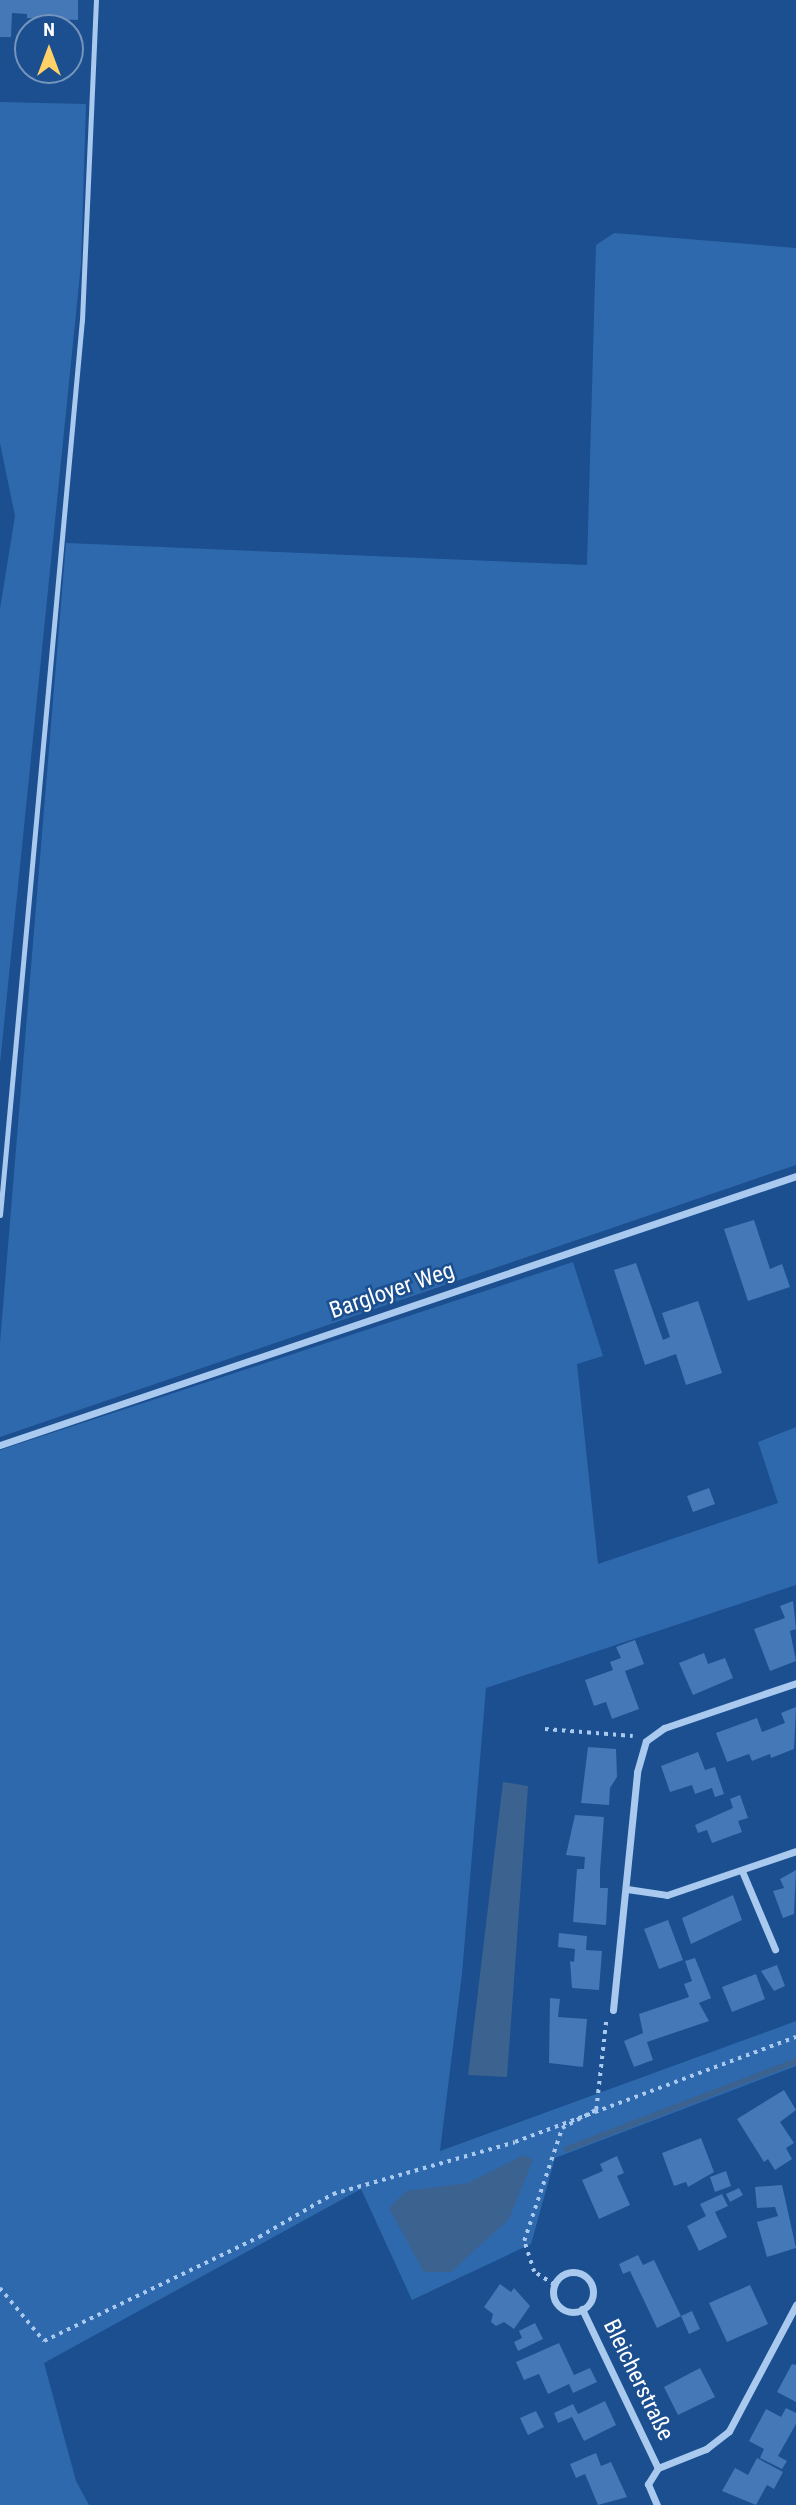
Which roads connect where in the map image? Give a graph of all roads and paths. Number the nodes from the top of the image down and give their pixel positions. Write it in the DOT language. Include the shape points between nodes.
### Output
graph roads {
  1 [pos="96,0"];
  2 [pos="796,1176"];
  3 [pos="0,1215"];
  4 [pos="0,1445"];
  5 [pos="796,1683"];
  6 [pos="545,1729"];
  7 [pos="646,1741"];
  8 [pos="796,1851"];
  9 [pos="743,1871"];
  10 [pos="627,1889"];
  11 [pos="775,1949"];
  12 [pos="613,2010"];
  13 [pos="796,2037"];
  14 [pos="596,2110"];
  15 [pos="554,2285"];
  16 [pos="0,2288"];
  17 [pos="796,2305"];
  18 [pos="582,2309"];
  19 [pos="658,2468"];
  20 [pos="657,2505"];
  1 -- 3 [label="lane" via="82,320"];
  2 -- 4 [label="street, Bargloyer Weg"];
  5 -- 7 [label="street" via="664,1728"];
  6 -- 7 [label="path"];
  7 -- 10 [label="street" via="637,1772"];
  8 -- 9 [label="street"];
  9 -- 10 [label="street" via="667,1895"];
  9 -- 11 [label="street"];
  10 -- 12 [label="street"];
  12 -- 14 [label="path" via="602,2026"];
  13 -- 14 [label="path"];
  14 -- 15 [label="path" via="562,2128 524,2241 534,2272"];
  14 -- 16 [label="path" via="515,2142 333,2194 259,2237 44,2341"];
  15 -- 18 [label="street, Bleicherstraße" via="560,2306"];
  15 -- 18 [label="street, Bleicherstraße" via="564,2274 586,2277 592,2298"];
  17 -- 19 [label="street" via="729,2431 706,2449"];
  18 -- 19 [label="street, Bleicherstraße"];
  19 -- 20 [label="street, Bleicherstraße" via="648,2484"];
}
